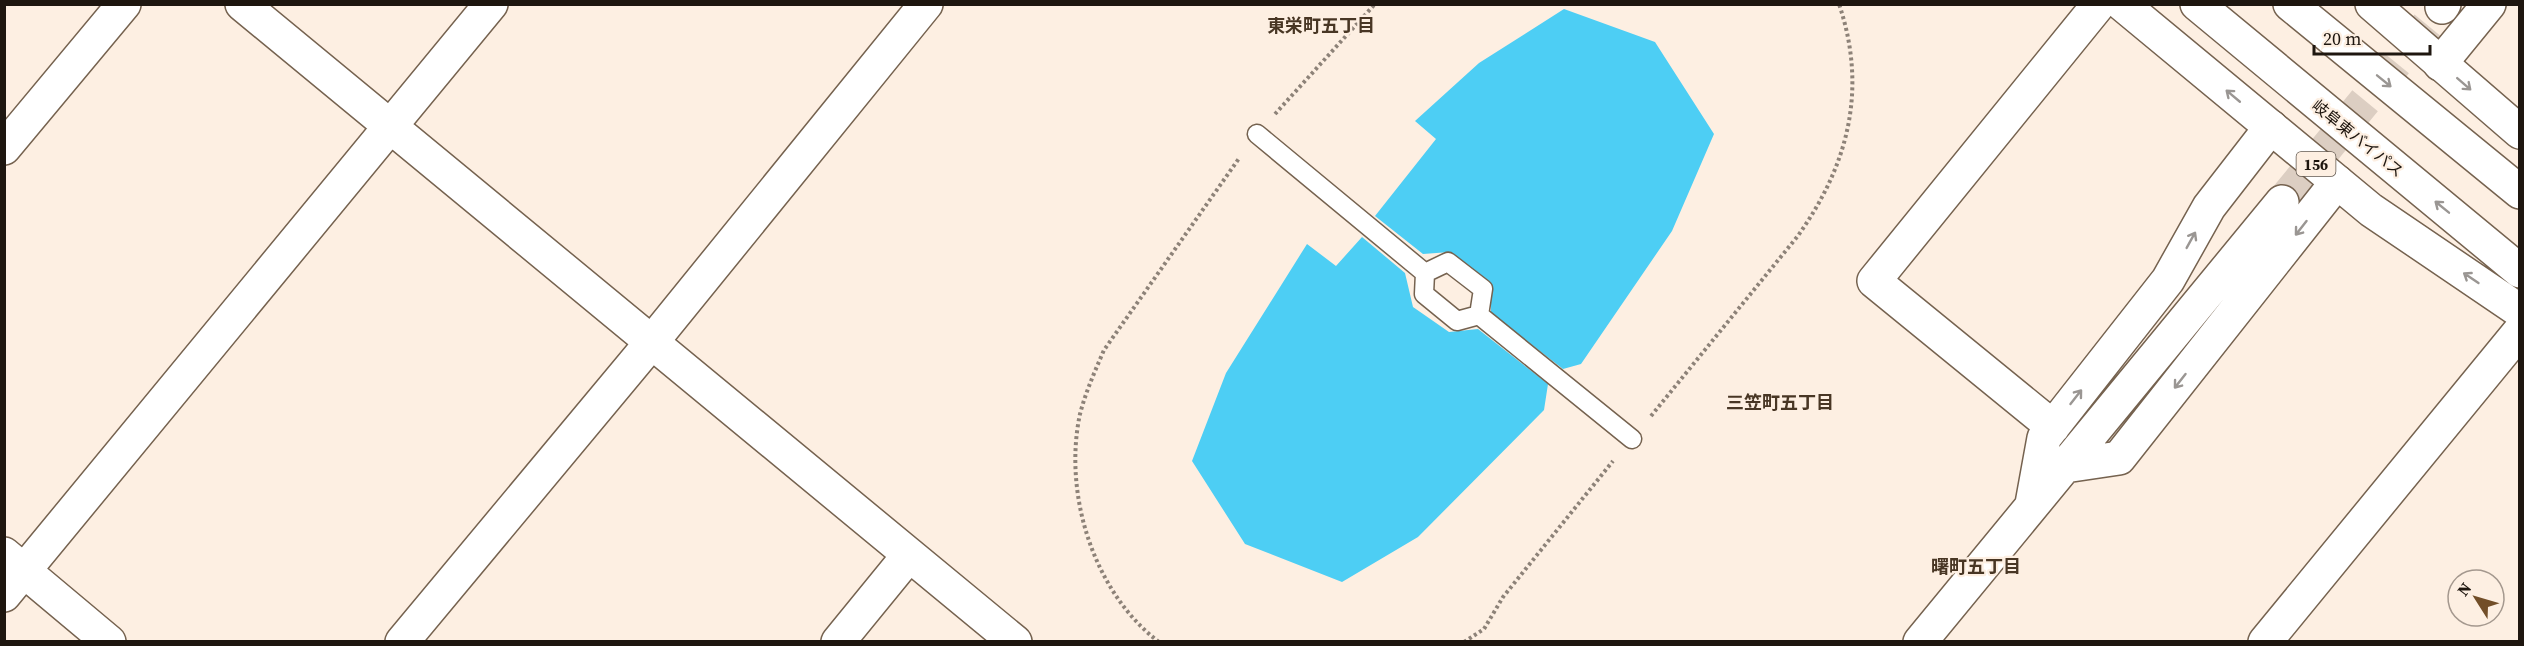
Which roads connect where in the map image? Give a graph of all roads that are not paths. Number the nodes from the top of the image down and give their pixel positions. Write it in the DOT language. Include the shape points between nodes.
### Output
graph roads {
  1 [pos="124,4"];
  2 [pos="242,4"];
  3 [pos="491,4"];
  4 [pos="926,4"];
  5 [pos="2099,4"];
  6 [pos="2122,4"];
  7 [pos="2197,4"];
  8 [pos="2290,4"];
  9 [pos="2489,4"];
  10 [pos="2373,5"];
  11 [pos="2440,64"];
  12 [pos="390,127"];
  13 [pos="2271,127"];
  14 [pos="2520,132"];
  15 [pos="1257,134"];
  16 [pos="4,148"];
  17 [pos="2337,182"];
  18 [pos="2520,192"];
  19 [pos="2282,202"];
  20 [pos="2520,271"];
  21 [pos="1425,273"];
  22 [pos="2520,311"];
  23 [pos="1479,315"];
  24 [pos="2520,331"];
  25 [pos="651,343"];
  26 [pos="2053,427"];
  27 [pos="1632,439"];
  28 [pos="2065,466"];
  29 [pos="2031,506"];
  30 [pos="909,555"];
  31 [pos="11,573"];
  32 [pos="1928,639"];
  33 [pos="109,642"];
  34 [pos="402,642"];
  35 [pos="838,642"];
  36 [pos="1015,642"];
  37 [pos="2265,642"];
  1 -- 16 [label="main road"];
  2 -- 12 [label="main road"];
  3 -- 12 [label="main road"];
  4 -- 25 [label="main road"];
  5 -- 26 [label="main road" via="1874,281"];
  13 -- 6 [label="main road, 156, one-way"];
  20 -- 7 [label="main road, 岐阜東バイパス, one-way"];
  8 -- 18 [label="main road, one-way"];
  9 -- 11 [label="main road"];
  10 -- 11 [label="main road"];
  11 -- 14 [label="main road, one-way"];
  12 -- 25 [label="main road"];
  12 -- 31 [label="main road"];
  13 -- 17 [label="main road, 156"];
  26 -- 13 [label="main road, one-way" via="2168,280 2209,207"];
  15 -- 21 [label="lane"];
  22 -- 17 [label="main road, 156, one-way" via="2371,210"];
  17 -- 28 [label="main road, one-way" via="2119,458"];
  19 -- 28 [label="main road"];
  21 -- 23 [label="lane" via="1424,294 1457,321"];
  21 -- 23 [label="lane" via="1448,262 1483,289"];
  23 -- 27 [label="lane"];
  24 -- 37 [label="main road"];
  25 -- 30 [label="main road"];
  25 -- 34 [label="main road"];
  26 -- 29 [label="main road" via="2044,438"];
  28 -- 29 [label="main road"];
  29 -- 32 [label="main road"];
  30 -- 35 [label="main road"];
  30 -- 36 [label="main road"];
  31 -- 33 [label="main road"];
}
